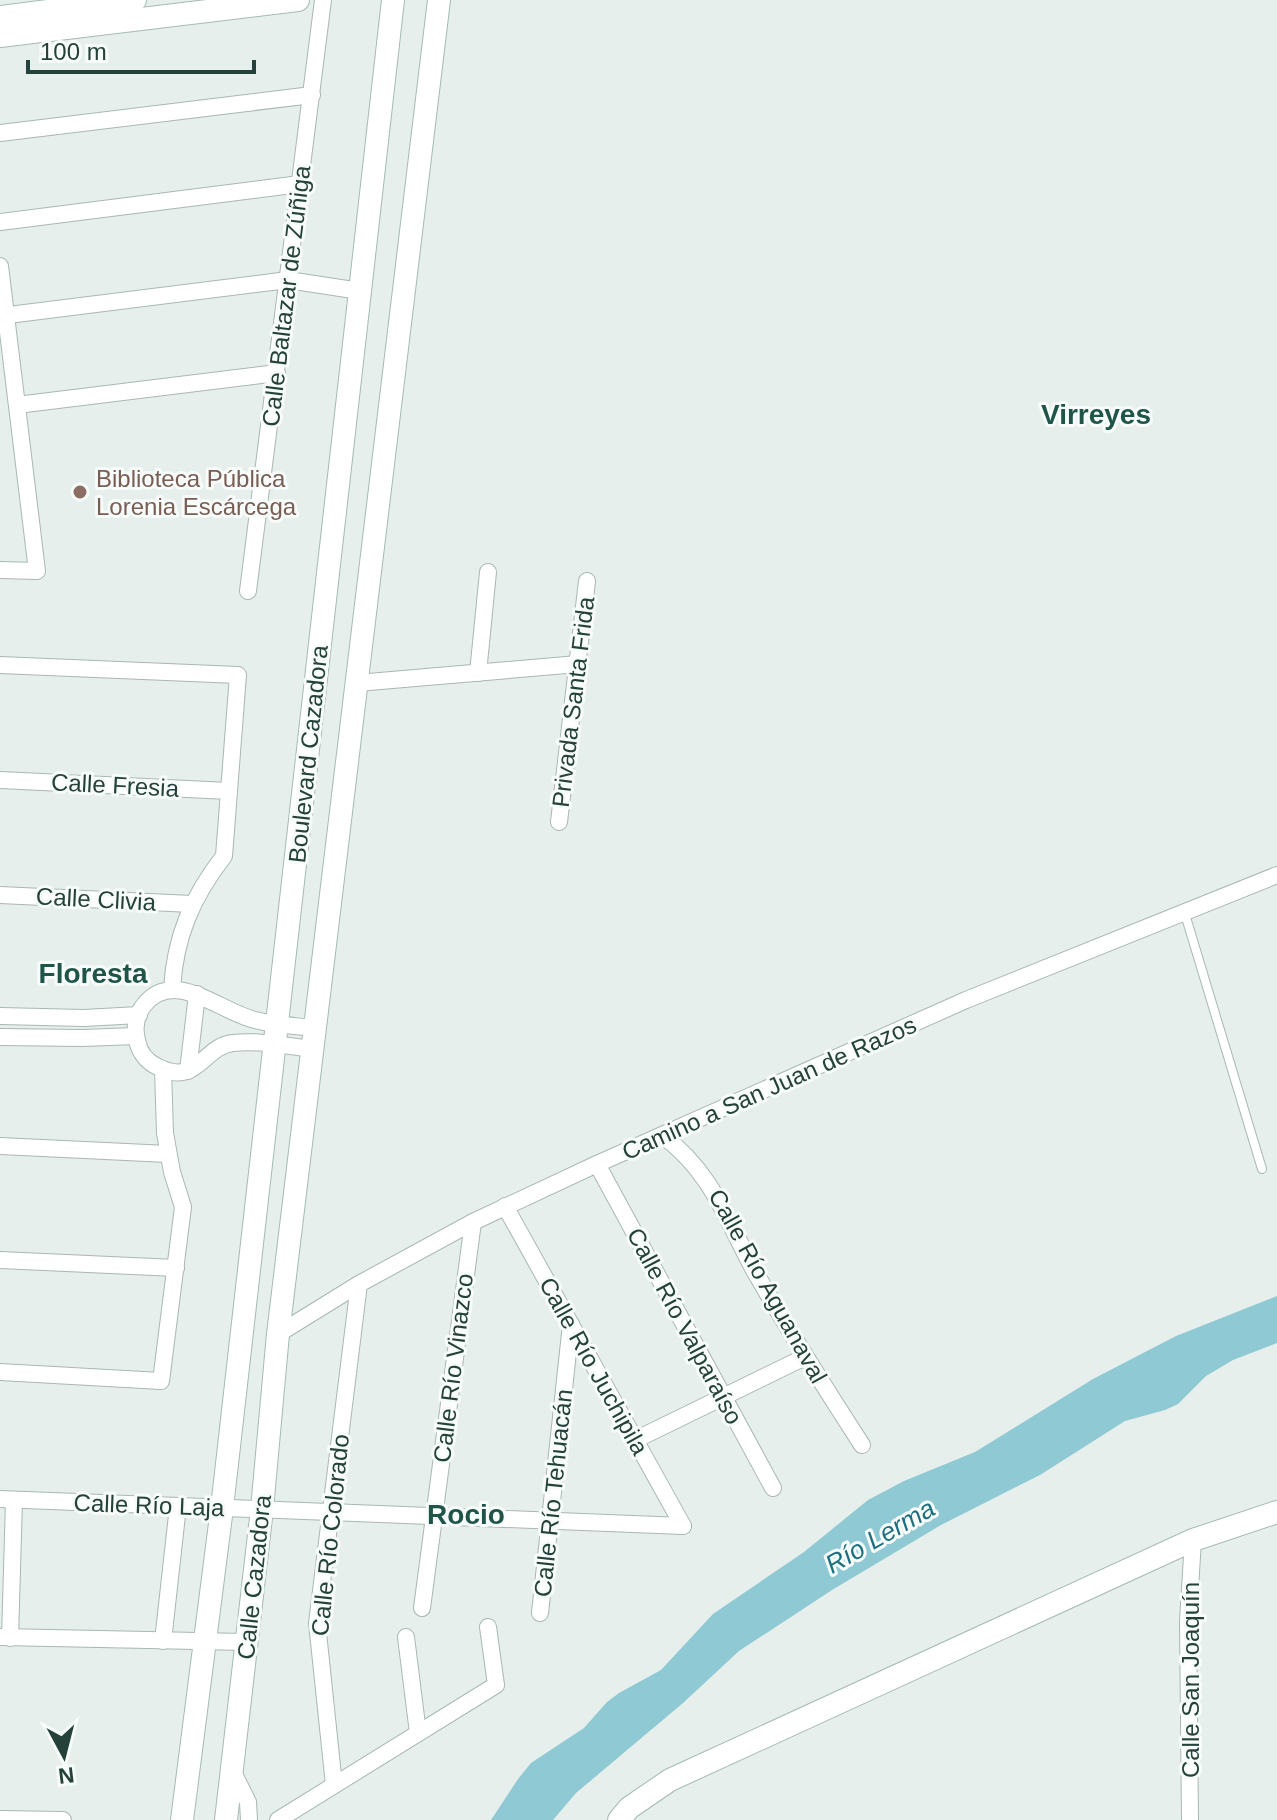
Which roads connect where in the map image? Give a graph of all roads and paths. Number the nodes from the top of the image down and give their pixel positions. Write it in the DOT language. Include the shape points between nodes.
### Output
graph roads {
  1 [pos="135,0"];
  2 [pos="298,0"];
  3 [pos="323,0"];
  4 [pos="393,0"];
  5 [pos="439,0"];
  6 [pos="40,6"];
  7 [pos="0,17"];
  8 [pos="0,36"];
  9 [pos="312,95"];
  10 [pos="0,133"];
  11 [pos="300,184"];
  12 [pos="0,222"];
  13 [pos="0,266"];
  14 [pos="288,280"];
  15 [pos="360,291"];
  16 [pos="3,316"];
  17 [pos="277,373"];
  18 [pos="17,405"];
  19 [pos="0,570"];
  20 [pos="488,572"];
  21 [pos="587,581"];
  22 [pos="248,591"];
  23 [pos="578,664"];
  24 [pos="0,665"];
  25 [pos="478,673"];
  26 [pos="357,683"];
  27 [pos="0,780"];
  28 [pos="229,791"];
  29 [pos="559,822"];
  30 [pos="1277,875"];
  31 [pos="0,895"];
  32 [pos="192,904"];
  33 [pos="1185,914"];
  34 [pos="172,989"];
  35 [pos="197,994"];
  36 [pos="139,1015"];
  37 [pos="0,1016"];
  38 [pos="276,1034"];
  39 [pos="136,1036"];
  40 [pos="0,1037"];
  41 [pos="314,1039"];
  42 [pos="163,1070"];
  43 [pos="188,1071"];
  44 [pos="663,1136"];
  45 [pos="0,1146"];
  46 [pos="168,1154"];
  47 [pos="597,1164"];
  48 [pos="1262,1169"];
  49 [pos="505,1206"];
  50 [pos="473,1222"];
  51 [pos="0,1260"];
  52 [pos="176,1268"];
  53 [pos="359,1284"];
  54 [pos="571,1324"];
  55 [pos="278,1334"];
  56 [pos="805,1357"];
  57 [pos="0,1372"];
  58 [pos="723,1397"];
  59 [pos="635,1440"];
  60 [pos="862,1445"];
  61 [pos="773,1488"];
  62 [pos="7,1500"];
  63 [pos="178,1506"];
  64 [pos="222,1508"];
  65 [pos="262,1509"];
  66 [pos="331,1512"];
  67 [pos="1277,1512"];
  68 [pos="434,1516"];
  69 [pos="550,1521"];
  70 [pos="683,1526"];
  71 [pos="1193,1540"];
  72 [pos="422,1608"];
  73 [pos="540,1613"];
  74 [pos="488,1627"];
  75 [pos="406,1637"];
  76 [pos="5,1638"];
  77 [pos="163,1641"];
  78 [pos="206,1641"];
  79 [pos="247,1642"];
  80 [pos="418,1733"];
  81 [pos="232,1770"];
  82 [pos="334,1785"];
  83 [pos="0,1819"];
  84 [pos="63,1820"];
  85 [pos="182,1820"];
  86 [pos="226,1820"];
  87 [pos="249,1820"];
  88 [pos="278,1820"];
  89 [pos="619,1820"];
  90 [pos="1190,1820"];
  1 -- 6 [label="street"];
  2 -- 8 [label="street"];
  3 -- 9 [label="street, Calle Baltazar de Zúñiga"];
  4 -- 15 [label="street, Boulevard Cazadora"];
  5 -- 26 [label="street, Boulevard Cazadora"];
  6 -- 7 [label="street"];
  9 -- 10 [label="street"];
  9 -- 11 [label="street, Calle Baltazar de Zúñiga"];
  11 -- 12 [label="street"];
  11 -- 14 [label="street, Calle Baltazar de Zúñiga"];
  13 -- 16 [label="street"];
  14 -- 15 [label="street"];
  14 -- 16 [label="street"];
  14 -- 17 [label="street, Calle Baltazar de Zúñiga"];
  15 -- 38 [label="street, Boulevard Cazadora"];
  16 -- 18 [label="street"];
  17 -- 18 [label="street"];
  17 -- 22 [label="street, Calle Baltazar de Zúñiga"];
  18 -- 19 [label="street" via="37,571"];
  20 -- 25 [label="street"];
  21 -- 23 [label="street, Privada Santa Frida"];
  23 -- 25 [label="street"];
  23 -- 29 [label="street, Privada Santa Frida"];
  24 -- 28 [label="street" via="238,675"];
  25 -- 26 [label="street"];
  26 -- 41 [label="street, Boulevard Cazadora"];
  27 -- 28 [label="street, Calle Fresia"];
  28 -- 32 [label="street" via="224,856"];
  30 -- 33 [label="street, Camino a San Juan de Razos"];
  31 -- 32 [label="street, Calle Clivia"];
  32 -- 34 [label="street" via="177,945"];
  33 -- 44 [label="street, Camino a San Juan de Razos" via="966,1000"];
  33 -- 48 [label="lane"];
  34 -- 35 [label="street"];
  34 -- 36 [label="street" via="152,998"];
  35 -- 38 [label="street"];
  35 -- 43 [label="street"];
  36 -- 37 [label="street"];
  36 -- 39 [label="street"];
  38 -- 41 [label="street"];
  38 -- 43 [label="street" via="220,1046"];
  38 -- 64 [label="street, Boulevard Cazadora"];
  39 -- 40 [label="street"];
  39 -- 42 [label="street" via="144,1056"];
  41 -- 55 [label="street, Boulevard Cazadora"];
  42 -- 43 [label="street"];
  42 -- 46 [label="street"];
  44 -- 47 [label="street, Camino a San Juan de Razos"];
  44 -- 56 [label="street, Calle Río Aguanaval" via="708,1180"];
  45 -- 46 [label="street"];
  46 -- 52 [label="street" via="183,1207"];
  47 -- 49 [label="street, Camino a San Juan de Razos"];
  47 -- 58 [label="street, Calle Río Valparaíso"];
  49 -- 50 [label="street, Camino a San Juan de Razos"];
  49 -- 54 [label="street, Calle Río Juchipila"];
  50 -- 53 [label="street, Camino a San Juan de Razos"];
  50 -- 68 [label="street, Calle Río Vinazco"];
  51 -- 52 [label="street"];
  52 -- 57 [label="street" via="161,1381"];
  53 -- 55 [label="street, Camino a San Juan de Razos"];
  53 -- 66 [label="street, Calle Río Colorado"];
  54 -- 59 [label="street, Calle Río Juchipila"];
  54 -- 69 [label="street, Calle Río Tehuacán"];
  55 -- 65 [label="street, Calle Cazadora"];
  56 -- 58 [label="street"];
  56 -- 60 [label="street, Calle Río Aguanaval"];
  58 -- 59 [label="street"];
  58 -- 61 [label="street, Calle Río Valparaíso"];
  59 -- 70 [label="street, Calle Río Juchipila"];
  62 -- 63 [label="street, Calle Río Laja"];
  62 -- 76 [label="street"];
  63 -- 64 [label="street, Calle Río Laja"];
  63 -- 77 [label="street"];
  64 -- 65 [label="street, Calle Río Laja"];
  64 -- 78 [label="street, Calle Cazadora"];
  65 -- 66 [label="street, Calle Río Laja"];
  65 -- 79 [label="street, Calle Cazadora"];
  66 -- 68 [label="street, Calle Río Laja"];
  66 -- 82 [label="street, Calle Río Colorado" via="317,1623"];
  67 -- 71 [label="street"];
  68 -- 69 [label="street, Calle Río Laja"];
  68 -- 72 [label="street, Calle Río Vinazco"];
  69 -- 70 [label="street, Calle Río Laja"];
  69 -- 73 [label="street, Calle Río Tehuacán"];
  71 -- 89 [label="street" via="670,1780"];
  71 -- 90 [label="street, Calle San Joaquín" via="1188,1621"];
  74 -- 80 [label="street" via="496,1685"];
  75 -- 80 [label="street"];
  76 -- 77 [label="street"];
  77 -- 78 [label="street"];
  78 -- 79 [label="street"];
  78 -- 85 [label="street, Calle Cazadora"];
  79 -- 81 [label="street, Calle Cazadora"];
  80 -- 82 [label="street"];
  81 -- 86 [label="street, Calle Cazadora"];
  81 -- 87 [label="street" via="248,1802"];
  82 -- 88 [label="street"];
  83 -- 84 [label="street"];
}
